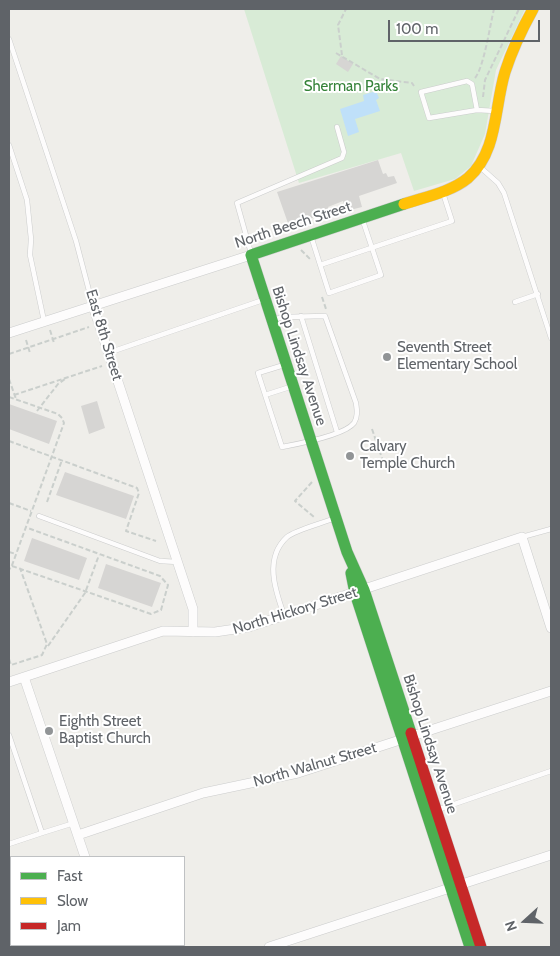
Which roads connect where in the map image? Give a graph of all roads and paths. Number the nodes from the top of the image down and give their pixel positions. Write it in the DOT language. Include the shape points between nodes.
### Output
graph roads {
  1 [pos="346,9"];
  2 [pos="494,9"];
  3 [pos="534,9"];
  4 [pos="9,39"];
  5 [pos="336,52"];
  6 [pos="342,55"];
  7 [pos="475,78"];
  8 [pos="414,86"];
  9 [pos="478,110"];
  10 [pos="497,112"];
  11 [pos="337,128"];
  12 [pos="9,145"];
  13 [pos="480,167"];
  14 [pos="443,191"];
  15 [pos="362,218"];
  16 [pos="310,235"];
  17 [pos="372,248"];
  18 [pos="251,254"];
  19 [pos="320,265"];
  20 [pos="538,294"];
  21 [pos="264,299"];
  22 [pos="515,302"];
  23 [pos="93,306"];
  24 [pos="300,316"];
  25 [pos="44,321"];
  26 [pos="272,321"];
  27 [pos="99,324"];
  28 [pos="50,330"];
  29 [pos="9,333"];
  30 [pos="551,338"];
  31 [pos="52,339"];
  32 [pos="26,340"];
  33 [pos="54,343"];
  34 [pos="28,348"];
  35 [pos="30,353"];
  36 [pos="108,353"];
  37 [pos="9,354"];
  38 [pos="286,364"];
  39 [pos="112,365"];
  40 [pos="68,377"];
  41 [pos="9,379"];
  42 [pos="293,386"];
  43 [pos="14,395"];
  44 [pos="265,395"];
  45 [pos="9,397"];
  46 [pos="16,399"];
  47 [pos="39,407"];
  48 [pos="37,411"];
  49 [pos="372,430"];
  50 [pos="336,432"];
  51 [pos="9,441"];
  52 [pos="311,441"];
  53 [pos="53,456"];
  54 [pos="62,460"];
  55 [pos="395,466"];
  56 [pos="314,480"];
  57 [pos="47,502"];
  58 [pos="9,503"];
  59 [pos="31,511"];
  60 [pos="38,516"];
  61 [pos="315,518"];
  62 [pos="336,518"];
  63 [pos="25,527"];
  64 [pos="551,529"];
  65 [pos="522,538"];
  66 [pos="156,541"];
  67 [pos="9,552"];
  68 [pos="16,554"];
  69 [pos="100,554"];
  70 [pos="178,562"];
  71 [pos="12,566"];
  72 [pos="20,568"];
  73 [pos="9,569"];
  74 [pos="360,591"];
  75 [pos="86,592"];
  76 [pos="284,616"];
  77 [pos="551,628"];
  78 [pos="193,632"];
  79 [pos="46,648"];
  80 [pos="9,659"];
  81 [pos="24,677"];
  82 [pos="9,682"];
  83 [pos="551,691"];
  84 [pos="9,735"];
  85 [pos="407,737"];
  86 [pos="551,771"];
  87 [pos="436,810"];
  88 [pos="74,823"];
  89 [pos="42,833"];
  90 [pos="78,834"];
  91 [pos="9,844"];
  92 [pos="551,855"];
  93 [pos="85,856"];
  94 [pos="456,886"];
  95 [pos="269,947"];
  96 [pos="470,947"];
  97 [pos="481,947"];
  1 -- 6 [label="path" via="338,25"];
  2 -- 7 [label="path" via="481,71"];
  3 -- 10 [label="street, North Beech Street" via="507,65"];
  4 -- 23 [label="lane, East 8th Street" via="76,241"];
  5 -- 6 [label="path"];
  6 -- 8 [label="path" via="380,79 412,83"];
  9 -- 9 [label="lane" via="429,118 420,92 467,81 472,84"];
  9 -- 10 [label="lane"];
  10 -- 13 [label="street, North Beech Street" via="489,149"];
  11 -- 18 [label="lane" via="344,152 342,158 237,203"];
  12 -- 25 [label="lane" via="27,200 30,255"];
  13 -- 14 [label="street, North Beech Street" via="467,180"];
  13 -- 20 [label="lane" via="504,193"];
  14 -- 15 [label="street, North Beech Street"];
  14 -- 17 [label="lane" via="452,221"];
  15 -- 16 [label="street, North Beech Street"];
  15 -- 17 [label="lane"];
  16 -- 18 [label="street, North Beech Street"];
  16 -- 19 [label="lane"];
  17 -- 19 [label="lane"];
  17 -- 19 [label="lane" via="381,275 329,293"];
  18 -- 21 [label="street, Bishop Lindsay Avenue"];
  18 -- 23 [label="street, North Beech Street"];
  20 -- 22 [label="lane"];
  20 -- 30 [label="lane"];
  21 -- 26 [label="street, Bishop Lindsay Avenue"];
  21 -- 36 [label="lane"];
  23 -- 25 [label="street, North Beech Street"];
  23 -- 27 [label="street, East 8th Street"];
  24 -- 26 [label="lane"];
  24 -- 50 [label="lane"];
  24 -- 50 [label="lane" via="325,316 356,403 358,414 355,421"];
  25 -- 29 [label="street, North Beech Street"];
  26 -- 38 [label="street, Bishop Lindsay Avenue"];
  27 -- 31 [label="path"];
  27 -- 36 [label="street, East 8th Street"];
  28 -- 31 [label="path"];
  31 -- 33 [label="path"];
  31 -- 34 [label="path"];
  32 -- 34 [label="path"];
  34 -- 35 [label="path"];
  34 -- 37 [label="path"];
  36 -- 39 [label="street, East 8th Street"];
  38 -- 42 [label="street, Bishop Lindsay Avenue"];
  38 -- 44 [label="lane" via="258,373"];
  39 -- 40 [label="path"];
  39 -- 70 [label="street, East 8th Street"];
  40 -- 43 [label="path"];
  40 -- 47 [label="path"];
  41 -- 43 [label="path"];
  42 -- 44 [label="lane"];
  42 -- 52 [label="street, Bishop Lindsay Avenue"];
  43 -- 46 [label="path"];
  44 -- 52 [label="lane" via="282,447"];
  45 -- 46 [label="path"];
  46 -- 47 [label="path"];
  47 -- 48 [label="path"];
  47 -- 53 [label="path" via="62,418 64,423"];
  49 -- 55 [label="path" via="386,470"];
  50 -- 52 [label="lane"];
  51 -- 53 [label="path"];
  52 -- 62 [label="street, Bishop Lindsay Avenue"];
  53 -- 54 [label="path"];
  53 -- 59 [label="path"];
  54 -- 57 [label="path"];
  54 -- 66 [label="path" via="137,488 139,493 126,531"];
  56 -- 61 [label="path" via="295,501"];
  58 -- 59 [label="path"];
  59 -- 63 [label="path"];
  60 -- 70 [label="lane" via="160,561"];
  62 -- 74 [label="street, Bishop Lindsay Avenue"];
  62 -- 76 [label="lane" via="288,536 278,550 272,569"];
  63 -- 68 [label="path"];
  63 -- 69 [label="path"];
  64 -- 65 [label="lane"];
  65 -- 74 [label="street, North Hickory Street"];
  65 -- 77 [label="street"];
  67 -- 68 [label="path"];
  68 -- 71 [label="path"];
  69 -- 75 [label="path"];
  69 -- 75 [label="path" via="165,579 168,585 161,610 152,614"];
  70 -- 78 [label="street, East 8th Street" via="193,609"];
  71 -- 72 [label="path"];
  71 -- 73 [label="path"];
  72 -- 75 [label="path"];
  72 -- 79 [label="path"];
  74 -- 76 [label="street, North Hickory Street"];
  74 -- 85 [label="street, Bishop Lindsay Avenue"];
  75 -- 79 [label="path"];
  76 -- 78 [label="street, North Hickory Street" via="229,632"];
  78 -- 81 [label="street, North Hickory Street" via="163,631 144,636"];
  79 -- 80 [label="path" via="42,655 11,665"];
  81 -- 82 [label="street, North Hickory Street"];
  81 -- 88 [label="street"];
  83 -- 85 [label="street, North Walnut Street"];
  84 -- 89 [label="lane"];
  85 -- 87 [label="street, Bishop Lindsay Avenue"];
  85 -- 90 [label="street, North Walnut Street" via="277,779 203,793"];
  85 -- 94 [label="street, Bishop Lindsay Avenue"];
  86 -- 87 [label="lane"];
  87 -- 94 [label="street, Bishop Lindsay Avenue"];
  88 -- 89 [label="lane"];
  88 -- 90 [label="street"];
  89 -- 91 [label="lane"];
  90 -- 93 [label="street"];
  92 -- 94 [label="street"];
  94 -- 95 [label="street"];
  94 -- 96 [label="street, Bishop Lindsay Avenue"];
  94 -- 97 [label="street, Bishop Lindsay Avenue"];
}
